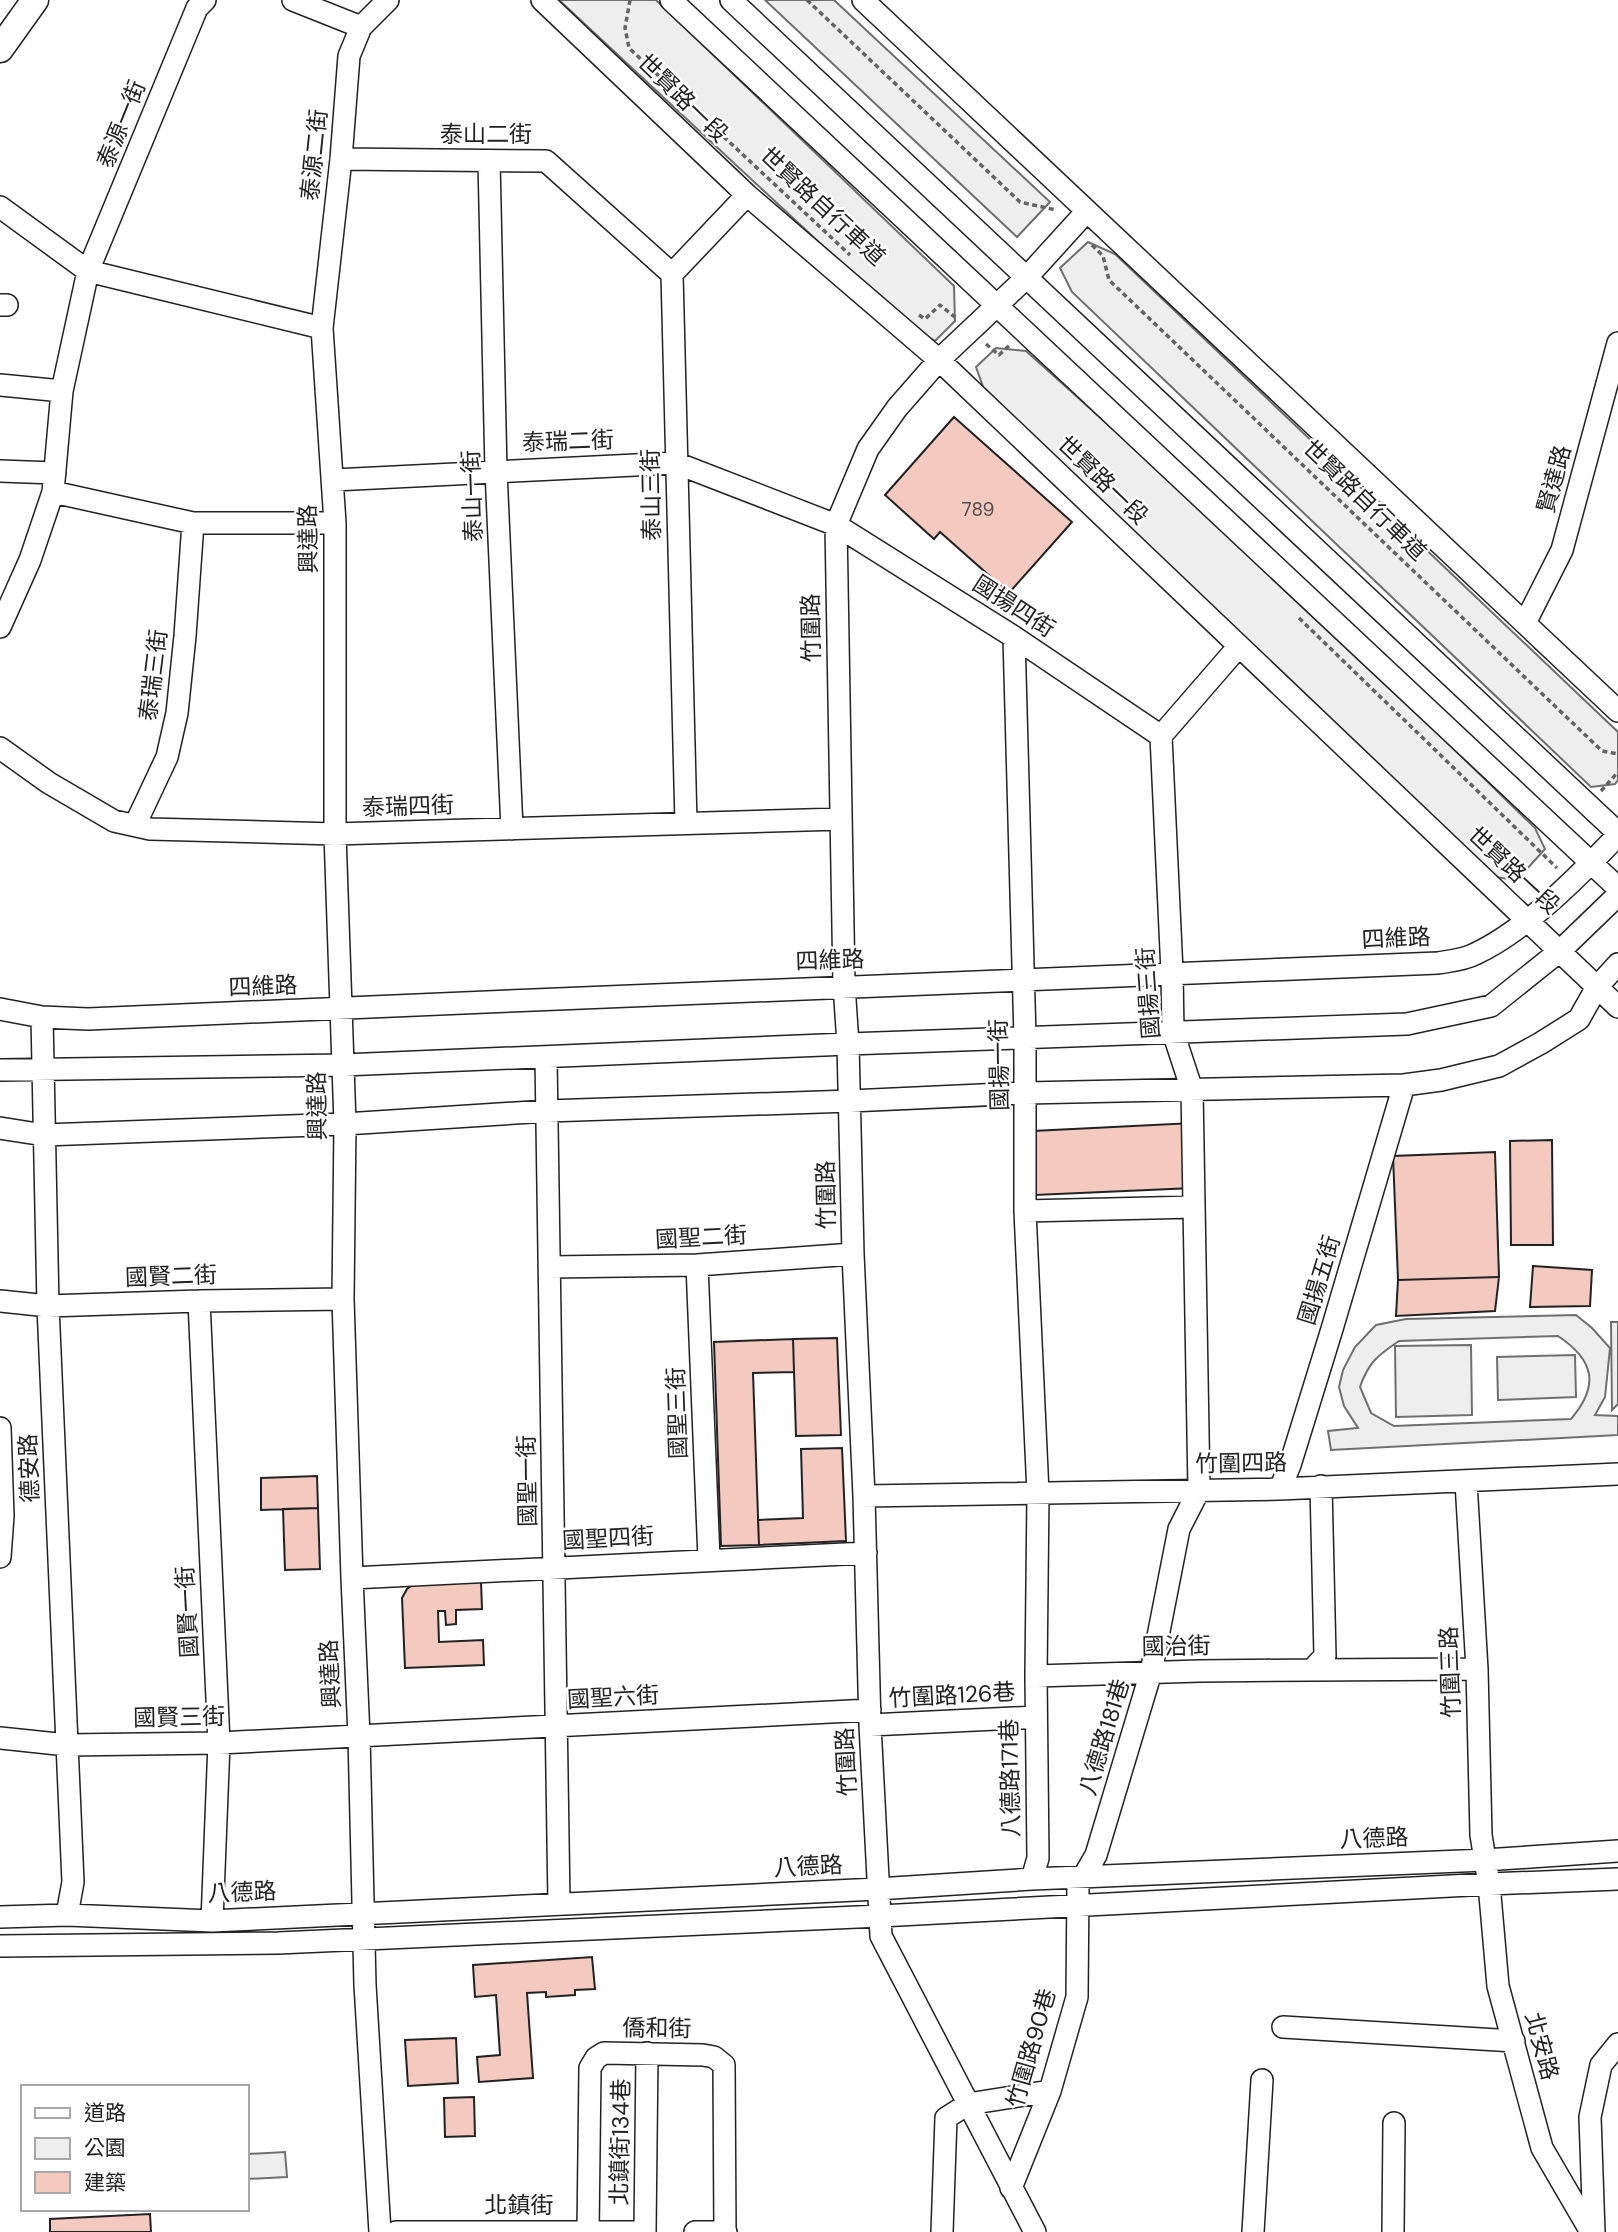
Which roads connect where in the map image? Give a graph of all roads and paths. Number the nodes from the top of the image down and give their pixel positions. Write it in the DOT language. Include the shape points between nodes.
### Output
graph roads {
  1 [pos="35,0"];
  2 [pos="205,0"];
  3 [pos="293,0"];
  4 [pos="388,0"];
  5 [pos="542,0"];
  6 [pos="630,0"];
  7 [pos="671,0"];
  8 [pos="732,0"];
  9 [pos="807,0"];
  10 [pos="863,0"];
  11 [pos="361,27"];
  12 [pos="0,49"];
  13 [pos="341,159"];
  14 [pos="489,161"];
  15 [pos="747,195"];
  16 [pos="0,207"];
  17 [pos="1057,211"];
  18 [pos="1087,211"];
  19 [pos="1103,256"];
  20 [pos="857,261"];
  21 [pos="88,271"];
  22 [pos="672,274"];
  23 [pos="1027,278"];
  24 [pos="940,305"];
  25 [pos="998,306"];
  26 [pos="915,312"];
  27 [pos="322,328"];
  28 [pos="1618,343"];
  29 [pos="939,360"];
  30 [pos="0,385"];
  31 [pos="62,391"];
  32 [pos="676,463"];
  33 [pos="0,471"];
  34 [pos="496,471"];
  35 [pos="334,480"];
  36 [pos="54,483"];
  37 [pos="193,523"];
  38 [pos="335,523"];
  39 [pos="836,525"];
  40 [pos="2,619"];
  41 [pos="1525,623"];
  42 [pos="1014,637"];
  43 [pos="1239,646"];
  44 [pos="1618,711"];
  45 [pos="1161,736"];
  46 [pos="0,748"];
  47 [pos="1618,754"];
  48 [pos="1618,772"];
  49 [pos="1598,794"];
  50 [pos="840,819"];
  51 [pos="686,823"];
  52 [pos="135,825"];
  53 [pos="512,829"];
  54 [pos="335,834"];
  55 [pos="1618,834"];
  56 [pos="1591,863"];
  57 [pos="1618,888"];
  58 [pos="1618,895"];
  59 [pos="1528,920"];
  60 [pos="1561,950"];
  61 [pos="1618,964"];
  62 [pos="1172,972"];
  63 [pos="1024,980"];
  64 [pos="844,985"];
  65 [pos="1597,987"];
  66 [pos="1618,1007"];
  67 [pos="0,1009"];
  68 [pos="342,1009"];
  69 [pos="42,1017"];
  70 [pos="1173,1032"];
  71 [pos="1025,1038"];
  72 [pos="848,1044"];
  73 [pos="546,1058"];
  74 [pos="342,1065"];
  75 [pos="0,1070"];
  76 [pos="43,1070"];
  77 [pos="1404,1085"];
  78 [pos="1192,1090"];
  79 [pos="1026,1093"];
  80 [pos="850,1101"];
  81 [pos="547,1111"];
  82 [pos="345,1124"];
  83 [pos="0,1128"];
  84 [pos="44,1135"];
  85 [pos="1194,1207"];
  86 [pos="1025,1211"];
  87 [pos="853,1254"];
  88 [pos="697,1265"];
  89 [pos="551,1267"];
  90 [pos="343,1299"];
  91 [pos="0,1300"];
  92 [pos="199,1301"];
  93 [pos="48,1306"];
  94 [pos="0,1428"];
  95 [pos="1618,1474"];
  96 [pos="1466,1482"];
  97 [pos="1321,1486"];
  98 [pos="1280,1489"];
  99 [pos="1199,1490"];
  100 [pos="1038,1493"];
  101 [pos="864,1496"];
  102 [pos="1,1516"];
  103 [pos="866,1553"];
  104 [pos="0,1557"];
  105 [pos="709,1559"];
  106 [pos="555,1567"];
  107 [pos="352,1578"];
  108 [pos="1477,1669"];
  109 [pos="1312,1670"];
  110 [pos="1151,1672"];
  111 [pos="1035,1676"];
  112 [pos="1036,1717"];
  113 [pos="870,1718"];
  114 [pos="555,1726"];
  115 [pos="359,1735"];
  116 [pos="0,1738"];
  117 [pos="219,1743"];
  118 [pos="67,1745"];
  119 [pos="1618,1851"];
  120 [pos="1485,1860"];
  121 [pos="1085,1877"];
  122 [pos="1032,1879"];
  123 [pos="1618,1880"];
  124 [pos="1489,1884"];
  125 [pos="877,1889"];
  126 [pos="559,1904"];
  127 [pos="1077,1906"];
  128 [pos="363,1912"];
  129 [pos="67,1915"];
  130 [pos="880,1916"];
  131 [pos="0,1917"];
  132 [pos="212,1921"];
  133 [pos="364,1938"];
  134 [pos="0,1946"];
  135 [pos="1283,2027"];
  136 [pos="1514,2041"];
  137 [pos="1618,2045"];
  138 [pos="647,2053"];
  139 [pos="1262,2080"];
  140 [pos="1050,2091"];
  141 [pos="968,2104"];
  142 [pos="1394,2123"];
  143 [pos="1011,2189"];
  144 [pos="588,2231"];
  145 [pos="380,2232"];
  146 [pos="396,2232"];
  147 [pos="644,2232"];
  148 [pos="695,2232"];
  149 [pos="726,2232"];
  150 [pos="942,2232"];
  151 [pos="1035,2232"];
  152 [pos="1252,2232"];
  153 [pos="1393,2232"];
  154 [pos="1592,2232"];
  1 -- 12 [label="main road"];
  2 -- 21 [label="street, 泰源一街" via="197,9"];
  3 -- 11 [label="street"];
  4 -- 11 [label="street, 泰源二街"];
  5 -- 15 [label="street, 世賢路一段"];
  6 -- 20 [label="path, 世賢路自行車道" via="625,28 629,48"];
  7 -- 25 [label="street"];
  8 -- 23 [label="street"];
  9 -- 17 [label="path" via="1020,202"];
  10 -- 18 [label="street"];
  11 -- 13 [label="street, 泰源二街" via="349,56"];
  13 -- 14 [label="street, 泰山二街"];
  13 -- 27 [label="street, 泰源二街"];
  14 -- 22 [label="street, 泰山二街" via="546,161"];
  14 -- 34 [label="street, 泰山一街"];
  15 -- 22 [label="street"];
  15 -- 29 [label="street, 世賢路一段"];
  16 -- 21 [label="street"];
  18 -- 23 [label="street, 竹圍路"];
  18 -- 41 [label="street"];
  19 -- 47 [label="path, 世賢路自行車道" via="1109,280 1602,751"];
  21 -- 27 [label="street"];
  21 -- 31 [label="street, 泰源一街"];
  22 -- 32 [label="street, 泰山三街"];
  23 -- 25 [label="street, 竹圍路"];
  23 -- 55 [label="street"];
  24 -- 26 [label="path" via="925,319"];
  25 -- 29 [label="street, 竹圍路"];
  25 -- 56 [label="street"];
  27 -- 35 [label="street, 興達路"];
  28 -- 41 [label="street, 賢達路" via="1562,550"];
  29 -- 39 [label="street, 竹圍路" via="867,449"];
  29 -- 43 [label="street, 世賢路一段"];
  30 -- 31 [label="street"];
  31 -- 36 [label="street, 泰源一街"];
  32 -- 34 [label="street, 泰瑞二街"];
  32 -- 39 [label="street, 泰瑞二街"];
  32 -- 51 [label="street, 泰山三街"];
  33 -- 36 [label="street"];
  34 -- 35 [label="street, 泰瑞二街"];
  34 -- 53 [label="street, 泰山一街"];
  35 -- 38 [label="street, 興達路"];
  36 -- 37 [label="street"];
  36 -- 40 [label="street, 泰源一街" via="30,560"];
  37 -- 38 [label="street"];
  37 -- 52 [label="street, 泰瑞三街" via="177,713 167,757"];
  38 -- 54 [label="street, 興達路"];
  39 -- 42 [label="street, 國揚四街"];
  39 -- 50 [label="street, 竹圍路"];
  41 -- 44 [label="street"];
  42 -- 45 [label="street, 國揚四街"];
  42 -- 63 [label="street, 國揚一街"];
  43 -- 45 [label="street"];
  43 -- 59 [label="street, 世賢路一段"];
  45 -- 62 [label="street, 國揚三街"];
  46 -- 52 [label="street, 泰瑞四街" via="114,821"];
  48 -- 49 [label="path"];
  50 -- 51 [label="street, 泰瑞四街"];
  50 -- 64 [label="street, 竹圍路"];
  51 -- 53 [label="street, 泰瑞四街"];
  52 -- 54 [label="street, 泰瑞四街"];
  53 -- 54 [label="street, 泰瑞四街"];
  54 -- 68 [label="street, 興達路"];
  55 -- 56 [label="street, 四維路"];
  56 -- 57 [label="street"];
  56 -- 59 [label="street, 四維路"];
  58 -- 60 [label="street"];
  59 -- 60 [label="street, 世賢路一段"];
  59 -- 62 [label="street, 四維路" via="1474,955 1438,963"];
  60 -- 65 [label="street, 世賢路一段"];
  60 -- 70 [label="street" via="1491,1006 1407,1024"];
  61 -- 65 [label="street"];
  62 -- 63 [label="street, 四維路"];
  62 -- 70 [label="street, 國揚三街"];
  63 -- 64 [label="street, 四維路"];
  63 -- 71 [label="street, 國揚一街"];
  64 -- 68 [label="street, 四維路"];
  64 -- 72 [label="street, 竹圍路"];
  65 -- 66 [label="street, 世賢路一段"];
  65 -- 77 [label="street" via="1579,1019 1499,1066"];
  67 -- 69 [label="street, 四維路"];
  68 -- 69 [label="street, 四維路"];
  68 -- 74 [label="street, 興達路"];
  69 -- 76 [label="street, 德安路"];
  70 -- 71 [label="street"];
  70 -- 78 [label="street, 國揚三街"];
  71 -- 72 [label="street"];
  71 -- 79 [label="street, 國揚一街"];
  72 -- 73 [label="street"];
  72 -- 80 [label="street, 竹圍路"];
  73 -- 74 [label="street"];
  73 -- 81 [label="street, 國聖一街"];
  74 -- 76 [label="street"];
  74 -- 82 [label="street, 興達路"];
  75 -- 76 [label="street"];
  76 -- 84 [label="street, 德安路"];
  77 -- 78 [label="street"];
  77 -- 98 [label="street, 國揚五街"];
  78 -- 79 [label="street"];
  78 -- 85 [label="street, 國揚三街"];
  79 -- 80 [label="street"];
  79 -- 86 [label="street, 國揚一街"];
  80 -- 81 [label="street"];
  80 -- 87 [label="street, 竹圍路"];
  81 -- 82 [label="street"];
  81 -- 89 [label="street, 國聖一街"];
  82 -- 84 [label="street"];
  82 -- 90 [label="street, 興達路"];
  83 -- 84 [label="street"];
  84 -- 93 [label="street, 德安路"];
  85 -- 86 [label="street"];
  85 -- 99 [label="street, 國揚三街"];
  86 -- 100 [label="street, 國揚一街"];
  87 -- 88 [label="street, 國聖二街"];
  87 -- 101 [label="street, 竹圍路"];
  88 -- 89 [label="street, 國聖二街"];
  88 -- 105 [label="street, 國聖三街"];
  89 -- 106 [label="street, 國聖一街"];
  90 -- 92 [label="street, 國賢二街"];
  90 -- 107 [label="street, 興達路"];
  91 -- 93 [label="street, 國賢二街"];
  92 -- 93 [label="street, 國賢二街"];
  92 -- 117 [label="street, 國賢一街"];
  93 -- 118 [label="street, 德安路"];
  94 -- 102 [label="street, 德安路"];
  95 -- 96 [label="street, 竹圍四路"];
  96 -- 97 [label="street, 竹圍四路"];
  96 -- 108 [label="street, 竹圍三路"];
  97 -- 98 [label="street, 竹圍四路"];
  97 -- 109 [label="street" via="1325,1656"];
  98 -- 99 [label="street, 竹圍四路"];
  99 -- 100 [label="street, 竹圍四路"];
  99 -- 110 [label="street, 八德路181巷" via="1179,1529"];
  100 -- 101 [label="street, 竹圍四路"];
  100 -- 111 [label="street"];
  101 -- 103 [label="street, 竹圍路"];
  102 -- 104 [label="street, 德安路"];
  103 -- 105 [label="street, 國聖四街"];
  103 -- 113 [label="street, 竹圍路"];
  105 -- 106 [label="street, 國聖四街"];
  106 -- 107 [label="street, 國聖四街"];
  106 -- 114 [label="street, 國聖一街"];
  107 -- 115 [label="street, 興達路"];
  108 -- 109 [label="street, 國治街"];
  108 -- 120 [label="street, 竹圍三路"];
  109 -- 110 [label="street, 國治街"];
  110 -- 111 [label="street, 國治街"];
  110 -- 121 [label="street, 八德路181巷" via="1096,1855"];
  111 -- 112 [label="street, 八德路171巷"];
  112 -- 113 [label="street, 竹圍路126巷"];
  112 -- 122 [label="street, 八德路171巷" via="1038,1858"];
  113 -- 114 [label="street, 國聖六街"];
  113 -- 125 [label="street, 竹圍路"];
  114 -- 115 [label="street, 國聖六街"];
  114 -- 126 [label="street, 國聖一街"];
  115 -- 117 [label="street, 國賢三街"];
  115 -- 128 [label="street, 興達路"];
  116 -- 118 [label="street, 國賢三街"];
  117 -- 118 [label="street, 國賢三街"];
  117 -- 132 [label="street, 國賢一街"];
  118 -- 129 [label="street, 德安路" via="73,1882"];
  119 -- 120 [label="street, 八德路"];
  120 -- 121 [label="street, 八德路"];
  120 -- 124 [label="street, 北安路"];
  121 -- 122 [label="street, 八德路"];
  121 -- 127 [label="street, 竹圍路90巷" via="1078,1886"];
  122 -- 125 [label="street, 八德路"];
  123 -- 124 [label="street"];
  124 -- 127 [label="street"];
  124 -- 136 [label="street, 北安路" via="1498,1986"];
  125 -- 126 [label="street, 八德路"];
  125 -- 130 [label="street, 竹圍路"];
  126 -- 128 [label="street, 八德路"];
  127 -- 130 [label="street"];
  127 -- 140 [label="street, 竹圍路90巷" via="1076,1997"];
  128 -- 132 [label="street, 八德路"];
  128 -- 133 [label="street, 興達路"];
  129 -- 131 [label="street, 八德路"];
  129 -- 132 [label="street, 八德路"];
  130 -- 133 [label="street"];
  130 -- 141 [label="street, 竹圍路" via="880,1936 887,1951"];
  133 -- 134 [label="street"];
  133 -- 145 [label="street, 興達路"];
  135 -- 136 [label="street"];
  136 -- 154 [label="street, 北安路" via="1542,2148"];
  137 -- 154 [label="street" via="1601,2065 1590,2117"];
  138 -- 144 [label="street, 僑和街" via="604,2053 590,2068"];
  138 -- 147 [label="street, 北鎮街134巷"];
  138 -- 149 [label="street, 僑和街" via="702,2055 723,2065"];
  139 -- 152 [label="street"];
  140 -- 141 [label="street"];
  140 -- 143 [label="street, 竹圍路90巷"];
  141 -- 143 [label="street, 竹圍路"];
  141 -- 150 [label="street" via="946,2118"];
  142 -- 153 [label="street"];
  143 -- 151 [label="street, 竹圍路"];
  144 -- 146 [label="street, 北鎮街"];
  144 -- 147 [label="street, 北鎮街"];
  148 -- 149 [label="street"];
}
